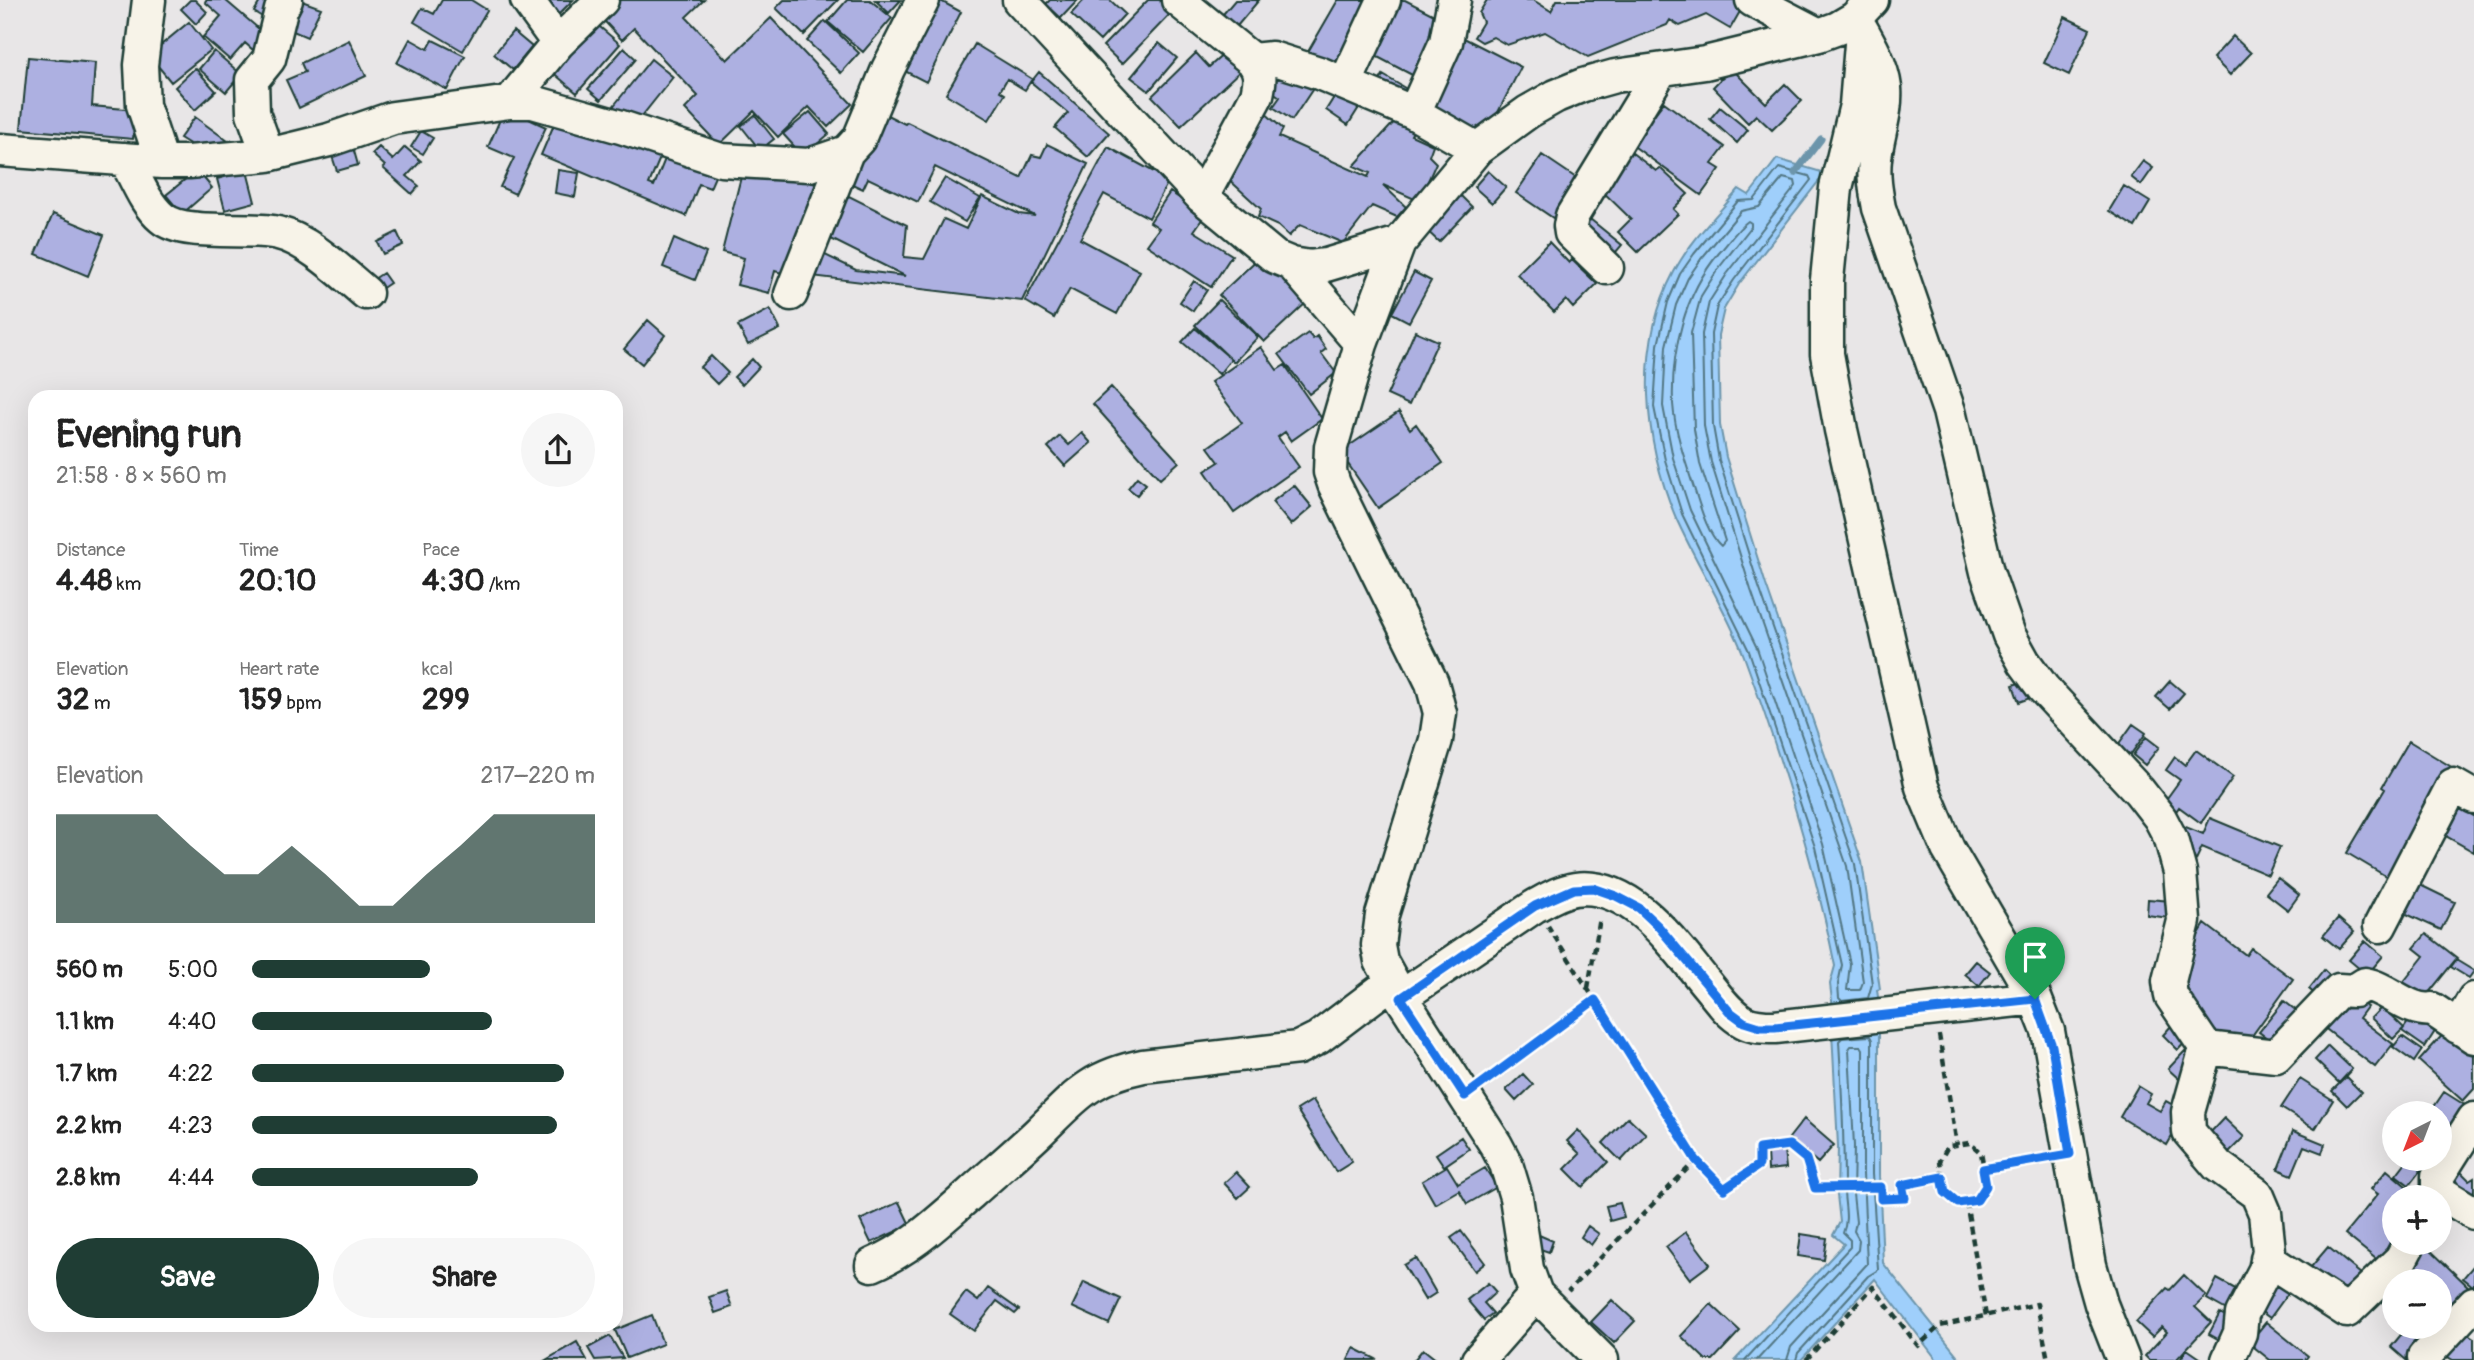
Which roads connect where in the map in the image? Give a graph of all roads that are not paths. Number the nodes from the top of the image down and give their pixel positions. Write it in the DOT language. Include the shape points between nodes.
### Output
graph roads {
  1 [pos="149,0"];
  2 [pos="286,0"];
  3 [pos="527,0"];
  4 [pos="602,0"];
  5 [pos="923,0"];
  6 [pos="1019,0"];
  7 [pos="1178,0"];
  8 [pos="1384,0"];
  9 [pos="1454,0"];
  10 [pos="1752,0"];
  11 [pos="1863,16"];
  12 [pos="1819,35"];
  13 [pos="558,43"];
  14 [pos="1252,60"];
  15 [pos="1661,70"];
  16 [pos="1345,84"];
  17 [pos="510,102"];
  18 [pos="1413,113"];
  19 [pos="1477,149"];
  20 [pos="0,150"];
  21 [pos="847,152"];
  22 [pos="268,155"];
  23 [pos="125,159"];
  24 [pos="162,162"];
  25 [pos="1202,197"];
  26 [pos="1399,243"];
  27 [pos="1292,264"];
  28 [pos="1607,268"];
  29 [pos="366,293"];
  30 [pos="791,294"];
  31 [pos="1361,344"];
  32 [pos="2474,797"];
  33 [pos="2380,926"];
  34 [pos="1397,990"];
  35 [pos="2035,999"];
  36 [pos="2474,999"];
  37 [pos="2466,1032"];
  38 [pos="2206,1048"];
  39 [pos="2474,1119"];
  40 [pos="2437,1185"];
  41 [pos="2452,1202"];
  42 [pos="2474,1213"];
  43 [pos="2403,1255"];
  44 [pos="2267,1259"];
  45 [pos="872,1265"];
  46 [pos="1543,1302"];
  47 [pos="2474,1303"];
  48 [pos="2424,1357"];
  49 [pos="1478,1360"];
  50 [pos="1602,1360"];
  51 [pos="2123,1360"];
  52 [pos="2228,1360"];
  1 -- 24 [label="street" via="141,65 143,106"];
  2 -- 22 [label="street" via="269,59 252,80 253,113"];
  3 -- 13 [label="street"];
  4 -- 13 [label="street"];
  5 -- 21 [label="street" via="859,139"];
  6 -- 25 [label="street"];
  7 -- 14 [label="street"];
  8 -- 16 [label="street"];
  9 -- 18 [label="street" via="1446,42"];
  10 -- 12 [label="street"];
  11 -- 12 [label="street"];
  11 -- 35 [label="street" via="1856,105 1831,231 1829,366 1922,787 1960,873"];
  11 -- 38 [label="street" via="1885,88 1875,160 1879,208 1950,411 1976,532 1998,607 2024,663 2139,791 2171,839 2180,872 2184,921 2169,981 2171,996"];
  12 -- 15 [label="street"];
  13 -- 17 [label="street"];
  14 -- 16 [label="street" via="1272,58"];
  14 -- 25 [label="street" via="1261,78 1257,95"];
  15 -- 19 [label="street" via="1583,85 1528,112"];
  15 -- 28 [label="street" via="1572,216 1571,233"];
  16 -- 18 [label="street"];
  17 -- 21 [label="street" via="533,102 721,160 809,165"];
  17 -- 22 [label="street" via="393,118"];
  18 -- 19 [label="street"];
  19 -- 26 [label="street"];
  20 -- 23 [label="street"];
  21 -- 30 [label="street"];
  22 -- 24 [label="street"];
  23 -- 24 [label="street"];
  23 -- 29 [label="street" via="149,204 163,219 179,227 277,232 298,240"];
  25 -- 27 [label="street" via="1260,246"];
  26 -- 27 [label="street" via="1326,265"];
  26 -- 31 [label="street"];
  27 -- 31 [label="street"];
  31 -- 34 [label="street" via="1331,447 1330,472 1432,683 1440,713 1436,740 1378,930 1381,961"];
  32 -- 33 [label="street" via="2453,785"];
  34 -- 35 [label="street" via="1535,906 1574,889 1593,888 1639,908 1729,1011 1760,1027"];
  34 -- 45 [label="street" via="1298,1048 1143,1066 1099,1079 1072,1098 933,1227 890,1258"];
  34 -- 46 [label="street" via="1496,1145 1512,1180 1527,1269"];
  35 -- 51 [label="street" via="2052,1046 2094,1282"];
  36 -- 37 [label="street"];
  37 -- 38 [label="street" via="2432,1009 2421,1011 2365,984 2339,990 2276,1056"];
  38 -- 44 [label="street" via="2188,1112 2189,1132 2218,1166 2257,1194 2265,1213"];
  39 -- 40 [label="street" via="2438,1176"];
  41 -- 42 [label="street"];
  43 -- 44 [label="street" via="2347,1311"];
  44 -- 52 [label="street" via="2242,1314 2240,1333"];
  46 -- 49 [label="street"];
  46 -- 50 [label="street"];
  47 -- 48 [label="street"];
}
